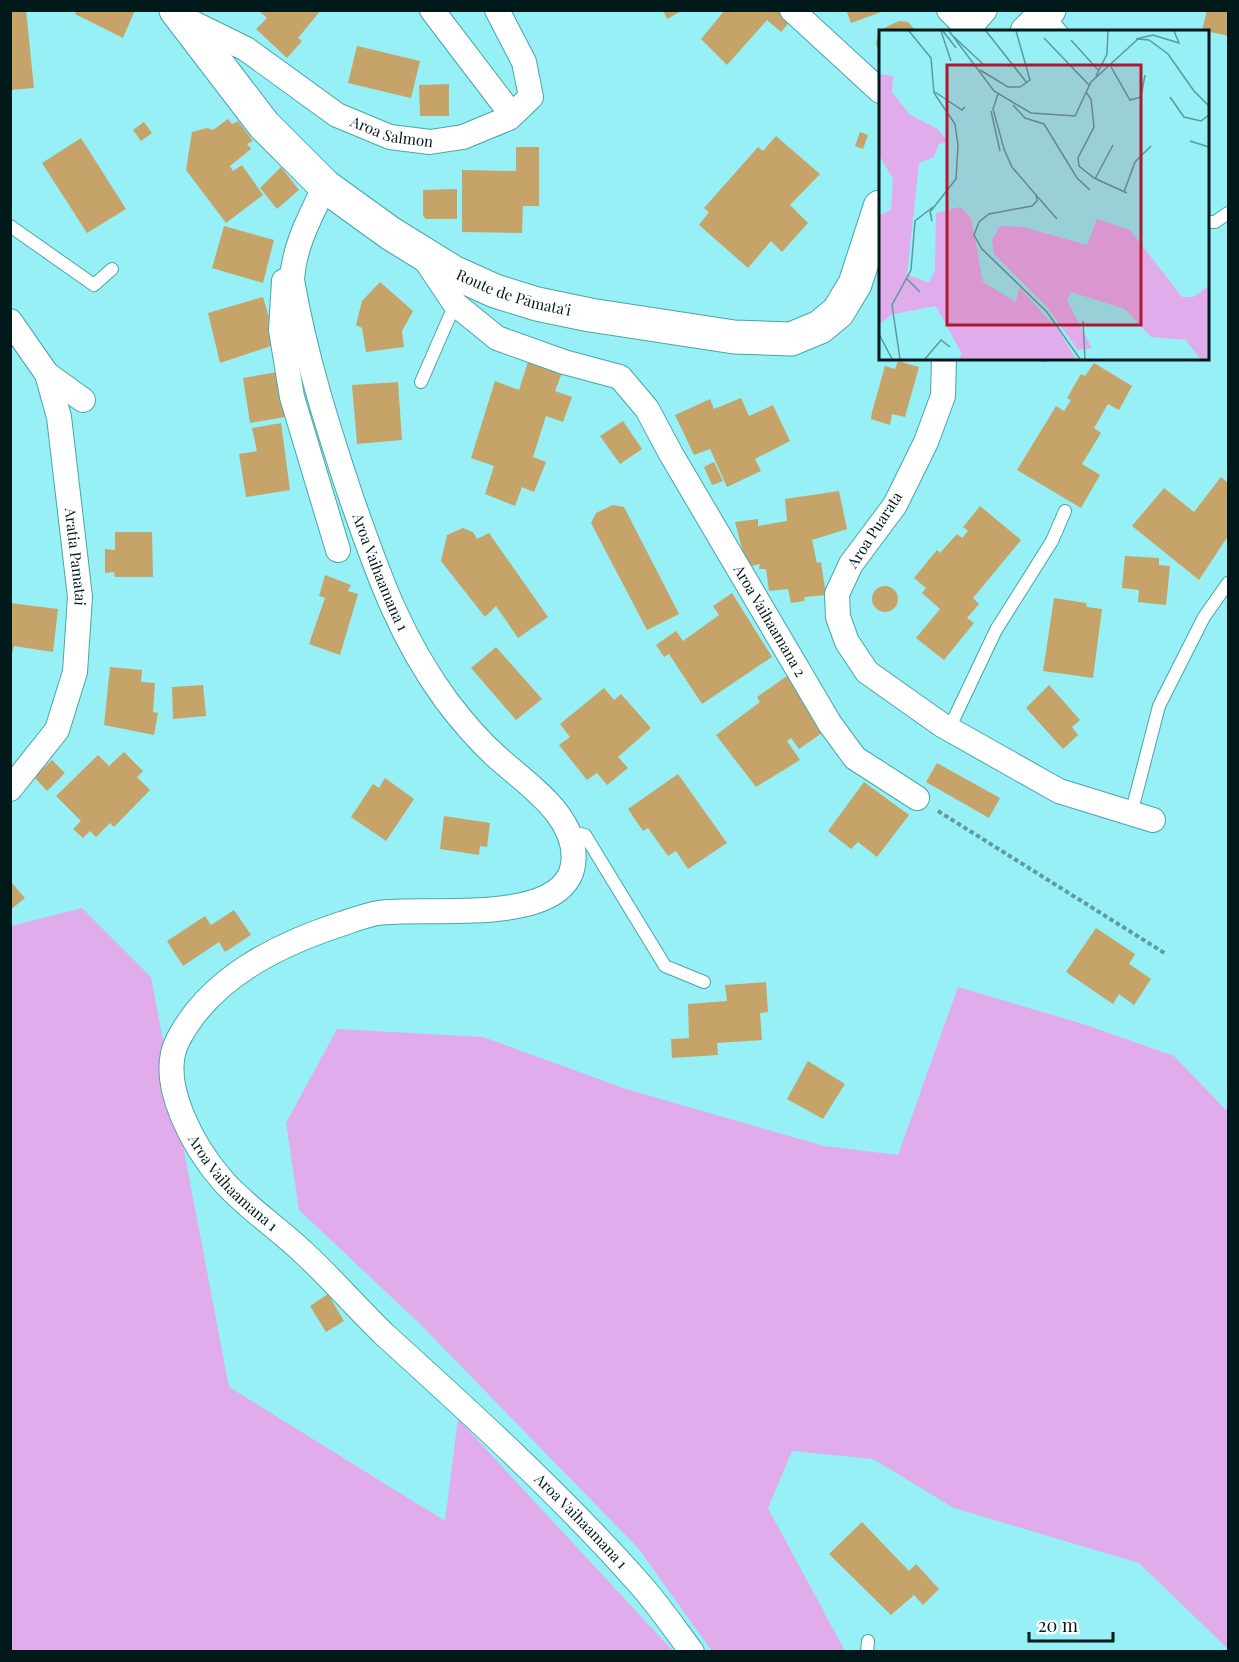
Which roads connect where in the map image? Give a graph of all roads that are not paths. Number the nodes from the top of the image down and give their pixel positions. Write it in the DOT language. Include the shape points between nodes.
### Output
graph roads {
  1 [pos="432,10"];
  2 [pos="497,10"];
  3 [pos="792,10"];
  4 [pos="949,10"];
  5 [pos="985,10"];
  6 [pos="177,12"];
  7 [pos="967,30"];
  8 [pos="879,90"];
  9 [pos="512,115"];
  10 [pos="325,186"];
  11 [pos="879,210"];
  12 [pos="1228,213"];
  13 [pos="1209,222"];
  14 [pos="10,226"];
  15 [pos="423,255"];
  16 [pos="293,260"];
  17 [pos="112,270"];
  18 [pos="455,304"];
  19 [pos="10,321"];
  20 [pos="944,360"];
  21 [pos="47,374"];
  22 [pos="421,382"];
  23 [pos="83,400"];
  24 [pos="1065,511"];
  25 [pos="338,550"];
  26 [pos="1228,583"];
  27 [pos="949,729"];
  28 [pos="10,789"];
  29 [pos="917,798"];
  30 [pos="1142,817"];
  31 [pos="570,832"];
  32 [pos="704,982"];
  33 [pos="692,1652"];
  1 -- 9 [label="street"];
  2 -- 9 [label="street, Aroa Salmon" via="524,62 531,97"];
  3 -- 8 [label="street"];
  4 -- 7 [label="street"];
  5 -- 7 [label="street"];
  6 -- 9 [label="street, Aroa Salmon" via="246,49 337,116 390,137 430,142 463,136"];
  6 -- 10 [label="main road, Route de Pāmata'i" via="264,125"];
  10 -- 15 [label="main road, Route de Pāmata'i"];
  10 -- 16 [label="street, Aroa Vaihaamana 1"];
  11 -- 15 [label="main road, Route de Pāmata'i" via="855,284 838,312 820,327 791,339 734,337 537,304 495,291"];
  12 -- 13 [label="lane"];
  14 -- 17 [label="lane" via="94,285"];
  15 -- 18 [label="street, Aroa Vaihaamana 2"];
  16 -- 25 [label="street, Aroa Vaihaamana 1" via="283,285 281,330 292,397"];
  16 -- 31 [label="street, Aroa Vaihaamana 1" via="294,289 320,404 385,590 412,650 457,713 495,756 534,786"];
  18 -- 22 [label="lane"];
  18 -- 29 [label="street, Aroa Vaihaamana 2" via="497,338 620,377 647,409 830,724 855,758"];
  19 -- 21 [label="street, Aratia Pamatai"];
  20 -- 27 [label="street, Aroa Puarata" via="943,396 926,442 895,505 851,564 837,594 838,617 846,642 867,672"];
  21 -- 23 [label="street"];
  21 -- 28 [label="street, Aratia Pamatai" via="59,417 80,597 75,672 57,730"];
  24 -- 27 [label="lane" via="1052,541 996,630"];
  26 -- 30 [label="lane" via="1204,617 1159,706"];
  27 -- 30 [label="street, Aroa Puarata" via="1059,791"];
  31 -- 32 [label="lane, Aroa Vaihaamana 1" via="585,835 665,966"];
  31 -- 33 [label="street, Aroa Vaihaamana 1" via="573,870 564,888 545,900 503,908 375,913 265,954 201,1003 175,1045 172,1086 189,1131 222,1180 472,1412 640,1583"];
}
